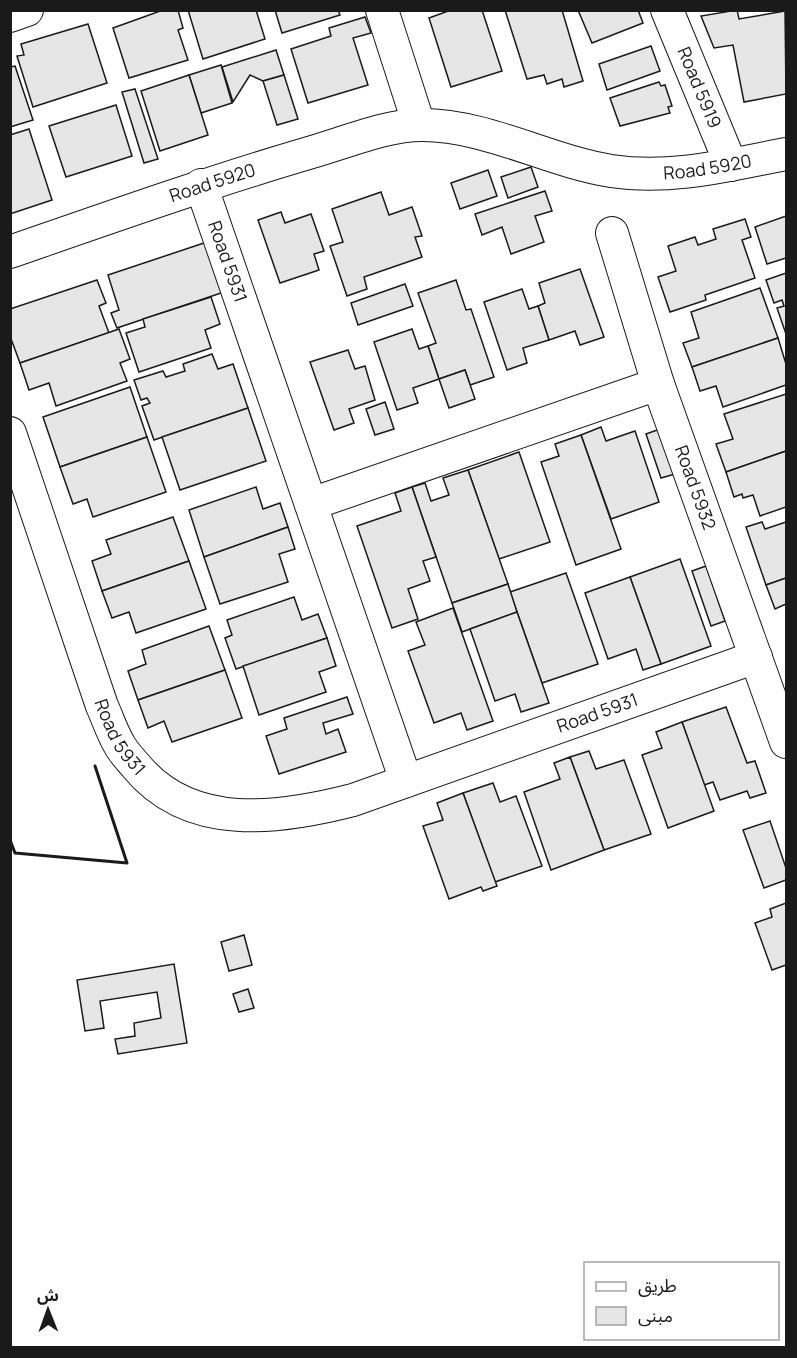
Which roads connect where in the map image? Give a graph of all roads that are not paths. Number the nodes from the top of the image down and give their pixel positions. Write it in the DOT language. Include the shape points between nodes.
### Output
graph roads {
  1 [pos="27,10"];
  2 [pos="382,10"];
  3 [pos="667,10"];
  4 [pos="10,16"];
  5 [pos="419,125"];
  6 [pos="786,154"];
  7 [pos="731,165"];
  8 [pos="201,185"];
  9 [pos="612,234"];
  10 [pos="10,252"];
  11 [pos="658,384"];
  12 [pos="10,433"];
  13 [pos="311,504"];
  14 [pos="756,657"];
  15 [pos="786,742"];
  16 [pos="406,781"];
  1 -- 4 [label="street"];
  2 -- 5 [label="street"];
  3 -- 7 [label="street, Road 5919"];
  5 -- 7 [label="street, Road 5920" via="461,129 610,171 671,174"];
  5 -- 8 [label="street, Road 5920"];
  6 -- 7 [label="street, Road 5920"];
  8 -- 10 [label="street, Road 5920"];
  8 -- 13 [label="street, Road 5931"];
  9 -- 11 [label="street, Road 5932"];
  11 -- 13 [label="street"];
  11 -- 14 [label="street, Road 5932"];
  12 -- 16 [label="street, Road 5931" via="102,706 120,746 147,780 182,805 261,816 307,812"];
  13 -- 16 [label="street, Road 5931"];
  14 -- 15 [label="street, Road 5932"];
  14 -- 16 [label="street, Road 5931"];
}
